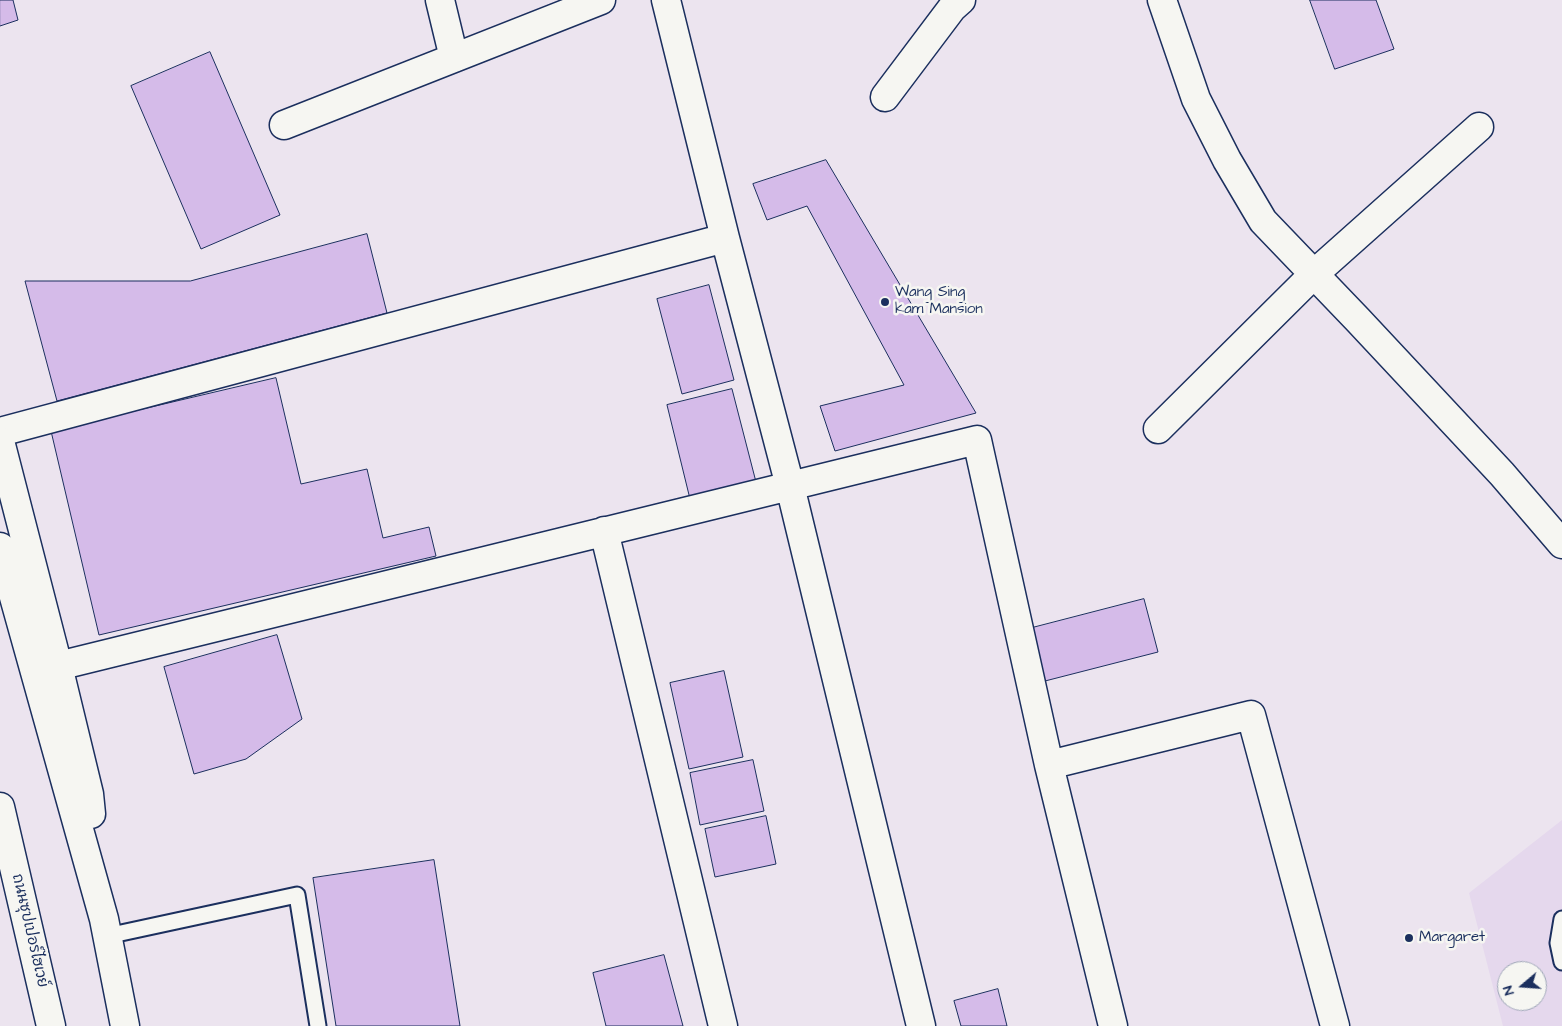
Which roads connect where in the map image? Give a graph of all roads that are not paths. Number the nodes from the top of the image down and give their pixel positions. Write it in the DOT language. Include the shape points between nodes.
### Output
graph roads {
  1 [pos="440,0"];
  2 [pos="602,0"];
  3 [pos="666,0"];
  4 [pos="961,0"];
  5 [pos="1162,0"];
  6 [pos="454,58"];
  7 [pos="885,97"];
  8 [pos="284,125"];
  9 [pos="1479,126"];
  10 [pos="725,238"];
  11 [pos="1314,274"];
  12 [pos="1158,429"];
  13 [pos="0,432"];
  14 [pos="0,442"];
  15 [pos="790,486"];
  16 [pos="604,531"];
  17 [pos="1562,544"];
  18 [pos="0,548"];
  19 [pos="58,666"];
  20 [pos="1050,766"];
  21 [pos="0,807"];
  22 [pos="1562,919"];
  23 [pos="106,927"];
  24 [pos="1562,962"];
  25 [pos="51,1026"];
  26 [pos="124,1026"];
  27 [pos="318,1026"];
  28 [pos="723,1026"];
  29 [pos="921,1026"];
  30 [pos="1113,1026"];
  31 [pos="1335,1026"];
  1 -- 6 [label="main road"];
  2 -- 6 [label="main road"];
  3 -- 10 [label="main road"];
  4 -- 7 [label="main road"];
  5 -- 11 [label="main road" via="1196,99 1227,160 1264,222"];
  6 -- 8 [label="main road"];
  9 -- 11 [label="main road"];
  10 -- 13 [label="main road"];
  10 -- 15 [label="main road"];
  11 -- 12 [label="main road"];
  11 -- 17 [label="main road" via="1502,474"];
  14 -- 19 [label="main road"];
  15 -- 16 [label="main road"];
  15 -- 20 [label="main road" via="977,440"];
  15 -- 29 [label="main road"];
  16 -- 19 [label="main road"];
  16 -- 28 [label="main road"];
  18 -- 23 [label="main road"];
  19 -- 23 [label="main road" via="89,794"];
  20 -- 30 [label="main road"];
  20 -- 31 [label="main road" via="1250,715"];
  21 -- 25 [label="main road, ถนนซุปเปอร์ไฮเวย์"];
  22 -- 24 [label="lane" via="1558,943"];
  23 -- 26 [label="main road"];
  23 -- 27 [label="lane" via="297,895"];
}
